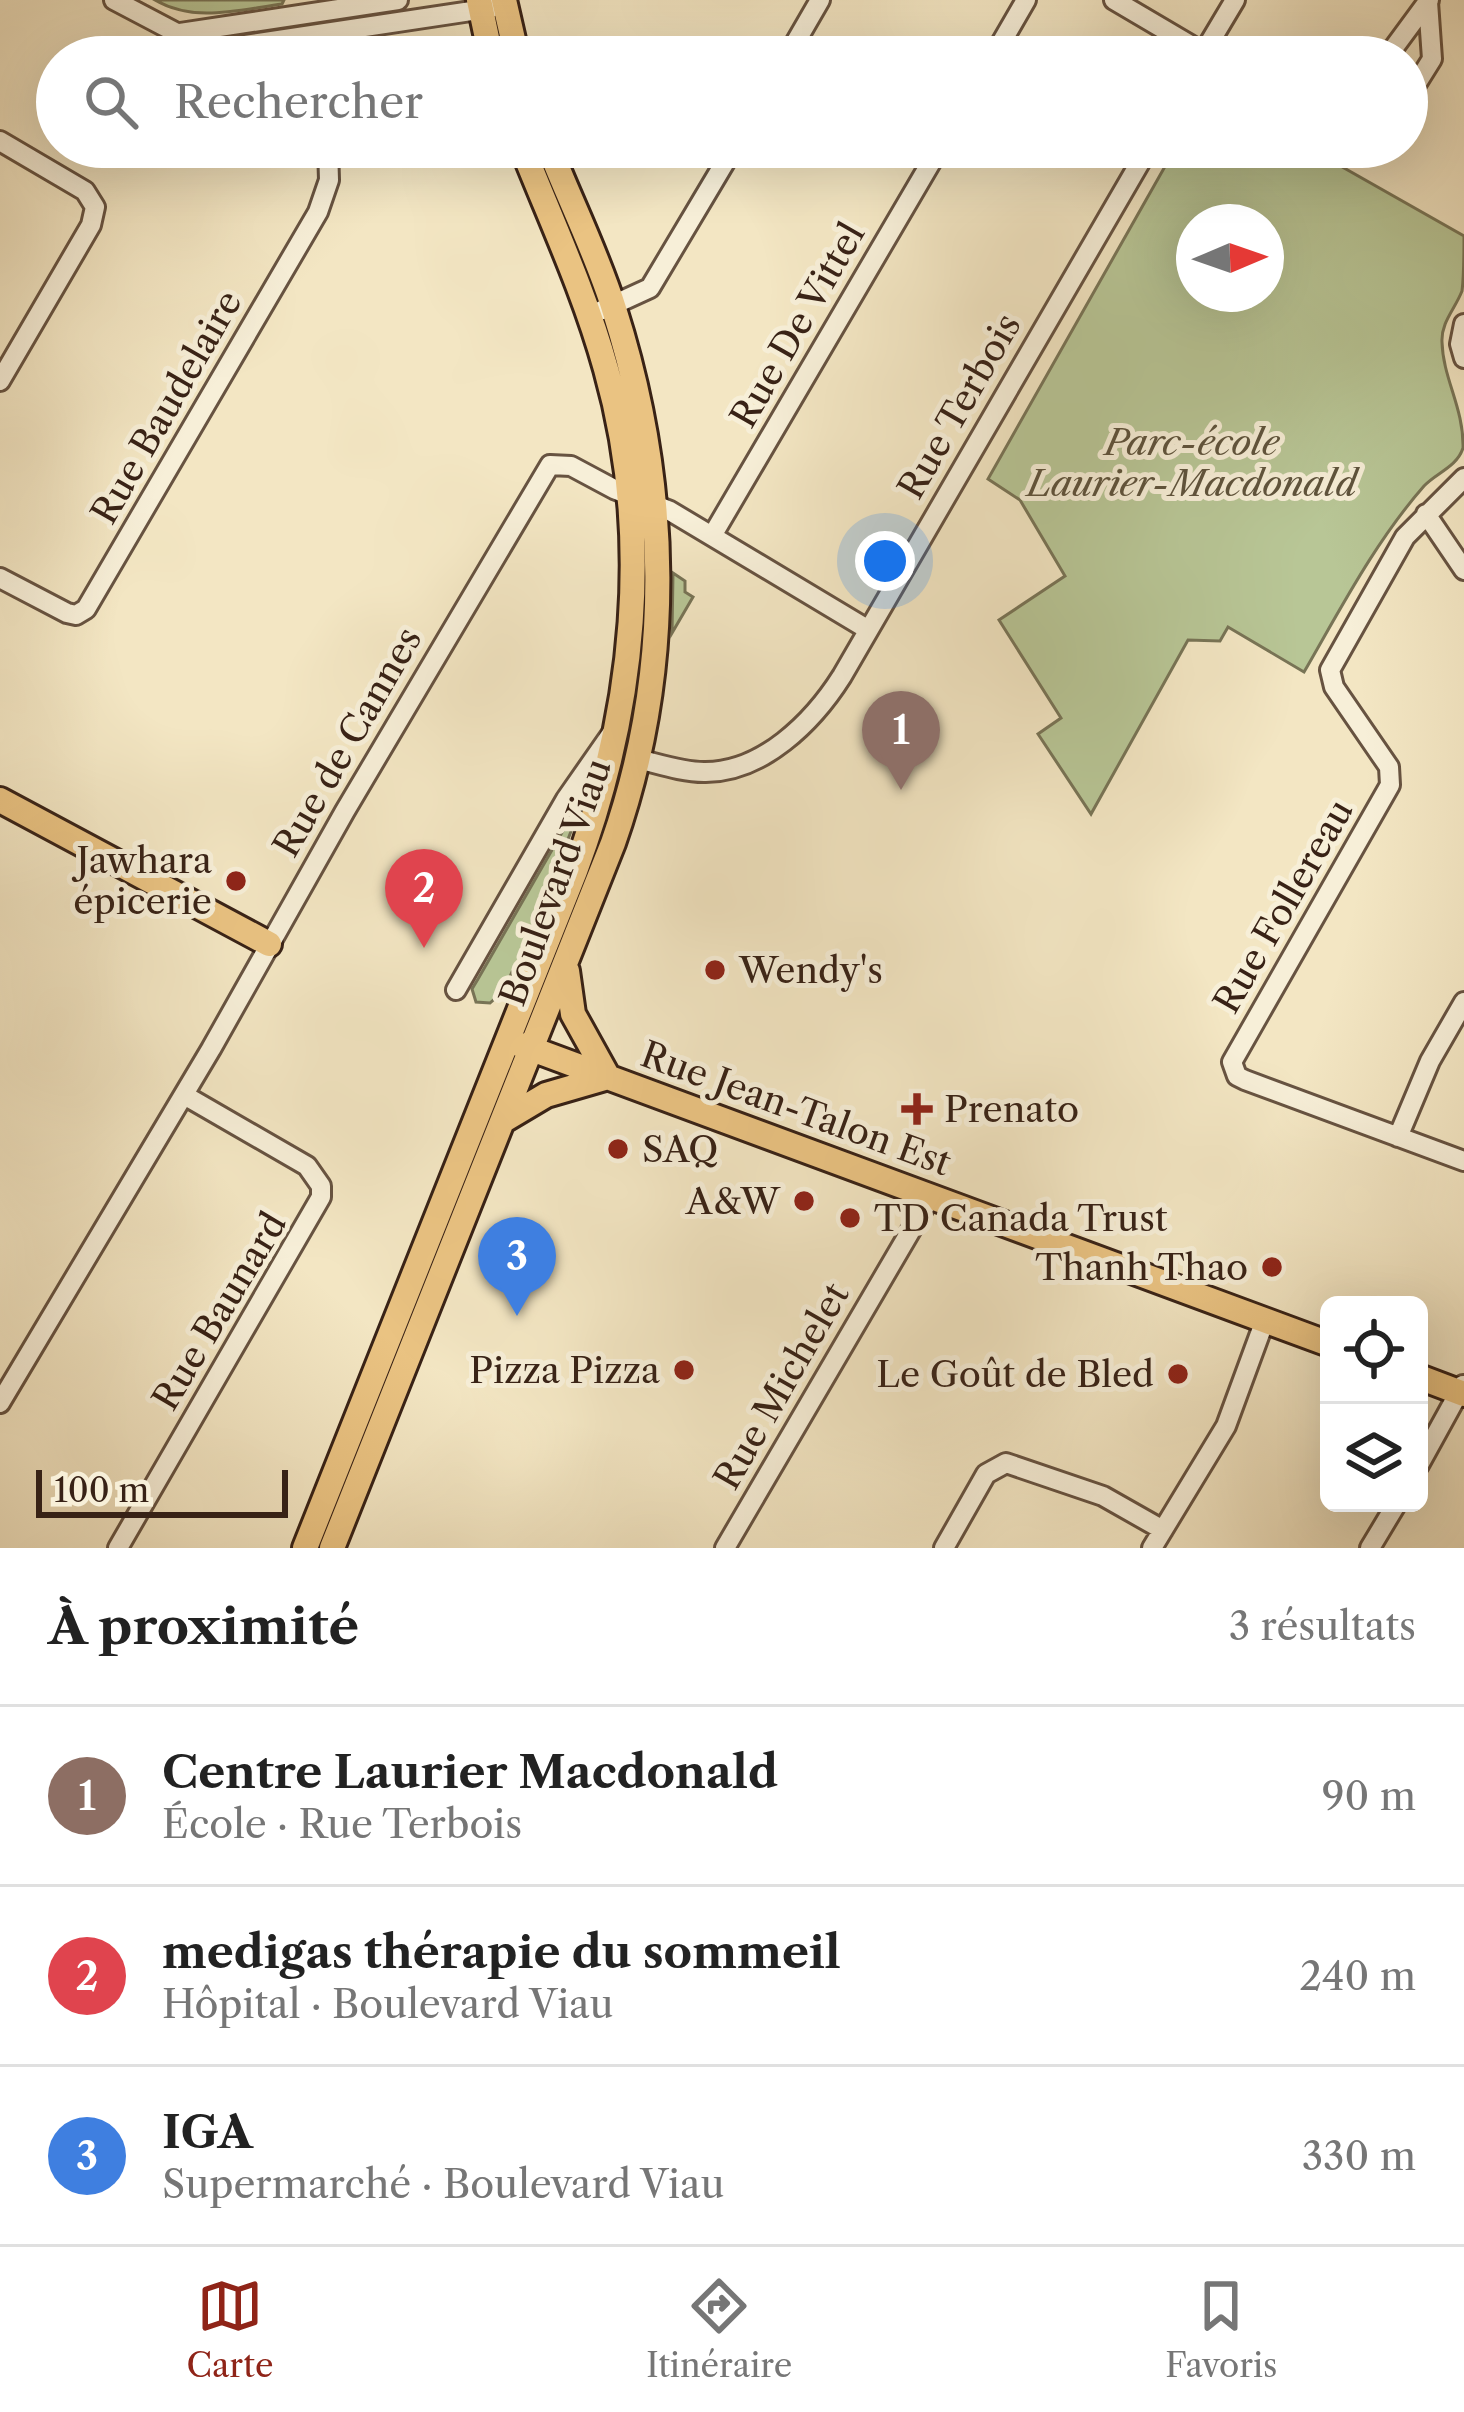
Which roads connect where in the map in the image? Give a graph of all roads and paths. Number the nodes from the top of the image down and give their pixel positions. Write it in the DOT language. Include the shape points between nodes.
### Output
graph roads {
  1 [pos="114,0"];
  2 [pos="398,0"];
  3 [pos="820,0"];
  4 [pos="1026,0"];
  5 [pos="1114,0"];
  6 [pos="1235,0"];
  7 [pos="1429,1"];
  8 [pos="492,4"];
  9 [pos="307,12"];
  10 [pos="180,33"];
  11 [pos="185,36"];
  12 [pos="310,36"];
  13 [pos="358,36"];
  14 [pos="491,36"];
  15 [pos="507,36"];
  16 [pos="799,36"];
  17 [pos="1005,36"];
  18 [pos="1172,36"];
  19 [pos="1214,36"];
  20 [pos="1403,36"];
  21 [pos="1428,65"];
  22 [pos="0,141"];
  23 [pos="36,162"];
  24 [pos="46,168"];
  25 [pos="329,168"];
  26 [pos="531,168"];
  27 [pos="556,168"];
  28 [pos="721,168"];
  29 [pos="928,168"];
  30 [pos="1137,168"];
  31 [pos="601,311"];
  32 [pos="1464,324"];
  33 [pos="1464,358"];
  34 [pos="0,381"];
  35 [pos="1464,478"];
  36 [pos="629,495"];
  37 [pos="655,506"];
  38 [pos="1426,514"];
  39 [pos="712,536"];
  40 [pos="1464,570"];
  41 [pos="0,578"];
  42 [pos="868,629"];
  43 [pos="619,725"];
  44 [pos="638,759"];
  45 [pos="566,799"];
  46 [pos="0,800"];
  47 [pos="594,820"];
  48 [pos="268,944"];
  49 [pos="566,963"];
  50 [pos="456,990"];
  51 [pos="1464,1002"];
  52 [pos="520,1045"];
  53 [pos="608,1077"];
  54 [pos="184,1095"];
  55 [pos="504,1120"];
  56 [pos="1398,1136"];
  57 [pos="1464,1161"];
  58 [pos="931,1196"];
  59 [pos="1265,1320"];
  60 [pos="1320,1341"];
  61 [pos="1428,1380"];
  62 [pos="1463,1390"];
  63 [pos="0,1403"];
  64 [pos="1428,1450"];
  65 [pos="1391,1512"];
  66 [pos="1163,1530"];
  67 [pos="118,1548"];
  68 [pos="305,1548"];
  69 [pos="332,1548"];
  70 [pos="725,1548"];
  71 [pos="944,1548"];
  72 [pos="1152,1548"];
  73 [pos="1370,1548"];
  1 -- 10 [label="street"];
  2 -- 9 [label="street"];
  3 -- 16 [label="street"];
  4 -- 17 [label="street"];
  5 -- 18 [label="street"];
  6 -- 19 [label="street"];
  7 -- 20 [label="street"];
  7 -- 21 [label="street"];
  8 -- 13 [label="street"];
  8 -- 14 [label="main road"];
  8 -- 15 [label="main road"];
  9 -- 10 [label="street"];
  9 -- 12 [label="street"];
  10 -- 11 [label="street"];
  22 -- 23 [label="street"];
  24 -- 34 [label="street" via="85,191 95,207"];
  25 -- 41 [label="street, Rue Baudelaire" via="318,212 86,610 67,614"];
  26 -- 31 [label="main road, Boulevard Viau"];
  27 -- 31 [label="main road, Boulevard Viau"];
  28 -- 31 [label="street" via="650,288"];
  29 -- 39 [label="street, Rue De Vittel"];
  30 -- 42 [label="street, Rue Terbois"];
  31 -- 36 [label="main road, Boulevard Viau"];
  31 -- 37 [label="main road, Boulevard Viau" via="640,407"];
  32 -- 33 [label="street"];
  35 -- 38 [label="street, Rue Follereau"];
  36 -- 37 [label="street, Rue de Cannes"];
  36 -- 43 [label="main road, Boulevard Viau" via="632,620"];
  36 -- 48 [label="street, Rue de Cannes" via="565,464 547,467"];
  37 -- 39 [label="street, Rue de Cannes"];
  37 -- 44 [label="main road, Boulevard Viau" via="657,620"];
  38 -- 40 [label="street"];
  38 -- 56 [label="street, Rue Follereau" via="1330,670 1389,767 1390,785 1234,1054 1233,1070"];
  39 -- 42 [label="street, Rue de Cannes"];
  42 -- 44 [label="street, Rue Terbois" via="814,716 753,760 700,772"];
  43 -- 45 [label="street, Boulevard Viau"];
  43 -- 47 [label="main road, Boulevard Viau"];
  44 -- 49 [label="main road, Boulevard Viau"];
  45 -- 47 [label="street" via="590,800"];
  45 -- 50 [label="street, Boulevard Viau"];
  46 -- 48 [label="main road"];
  47 -- 52 [label="main road, Boulevard Viau"];
  48 -- 54 [label="street, Rue de Cannes"];
  49 -- 52 [label="main road, Boulevard Viau"];
  49 -- 53 [label="main road" via="573,1014"];
  51 -- 56 [label="street"];
  52 -- 53 [label="main road, Rue Jean-Talon Est"];
  52 -- 55 [label="main road, Boulevard Viau"];
  52 -- 68 [label="main road, Boulevard Viau"];
  53 -- 55 [label="main road" via="546,1096"];
  53 -- 58 [label="main road, Rue Jean-Talon Est"];
  54 -- 63 [label="street, Rue de Cannes"];
  54 -- 67 [label="street, Rue Baunard" via="307,1166 322,1197"];
  55 -- 69 [label="main road, Boulevard Viau"];
  56 -- 57 [label="street"];
  58 -- 59 [label="main road, Rue Jean-Talon Est"];
  58 -- 70 [label="street, Rue Michelet"];
  59 -- 60 [label="main road, Rue Jean-Talon Est"];
  59 -- 66 [label="street" via="1226,1426"];
  61 -- 62 [label="main road"];
  62 -- 64 [label="street"];
  65 -- 73 [label="street"];
  66 -- 71 [label="street" via="1103,1496 1006,1462 986,1474"];
  66 -- 72 [label="street"];
}
